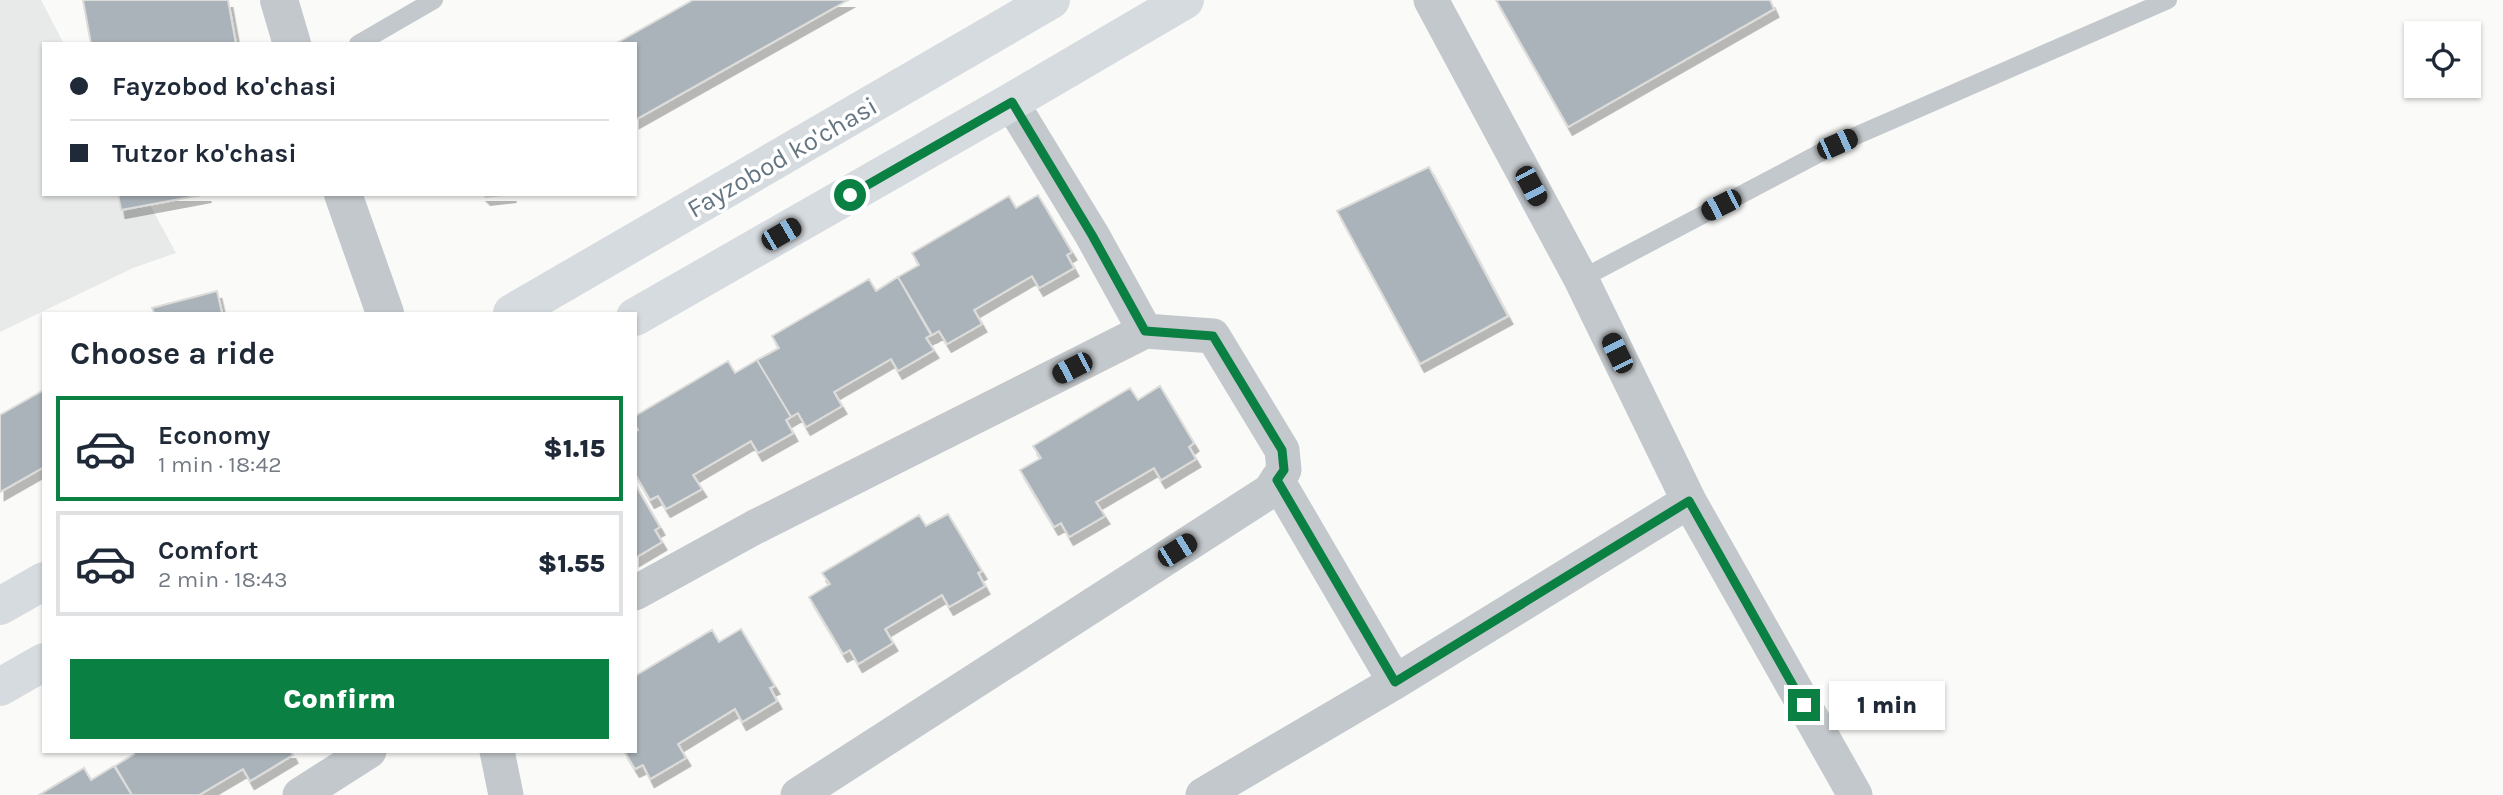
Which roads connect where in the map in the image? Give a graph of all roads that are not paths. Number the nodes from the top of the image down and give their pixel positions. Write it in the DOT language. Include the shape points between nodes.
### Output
graph roads {
  1 [pos="279,0"];
  2 [pos="434,0"];
  3 [pos="1051,0"];
  4 [pos="1185,0"];
  5 [pos="1431,0"];
  6 [pos="2168,0"];
  7 [pos="291,42"];
  8 [pos="361,42"];
  9 [pos="1012,102"];
  10 [pos="344,196"];
  11 [pos="1581,279"];
  12 [pos="384,312"];
  13 [pos="514,312"];
  14 [pos="637,316"];
  15 [pos="1145,331"];
  16 [pos="1277,480"];
  17 [pos="1689,501"];
  18 [pos="42,583"];
  19 [pos="637,592"];
  20 [pos="0,606"];
  21 [pos="42,663"];
  22 [pos="1395,682"];
  23 [pos="0,687"];
  24 [pos="366,753"];
  25 [pos="497,753"];
  26 [pos="300,795"];
  27 [pos="506,795"];
  28 [pos="799,795"];
  29 [pos="1203,795"];
  30 [pos="1854,795"];
  1 -- 7 [label="street"];
  2 -- 8 [label="lane"];
  3 -- 13 [label="main road, Fayzobod ko'chasi"];
  4 -- 9 [label="main road"];
  5 -- 11 [label="street"];
  6 -- 11 [label="lane" via="1837,144"];
  9 -- 14 [label="main road"];
  9 -- 15 [label="street"];
  10 -- 12 [label="street"];
  11 -- 17 [label="street"];
  15 -- 16 [label="street" via="1213,336 1282,450 1284,470"];
  15 -- 19 [label="street" via="755,527"];
  16 -- 22 [label="street"];
  16 -- 28 [label="street" via="1270,491"];
  17 -- 22 [label="street"];
  17 -- 30 [label="street"];
  18 -- 20 [label="main road"];
  21 -- 23 [label="main road"];
  22 -- 29 [label="street"];
  24 -- 26 [label="street"];
  25 -- 27 [label="street"];
}
